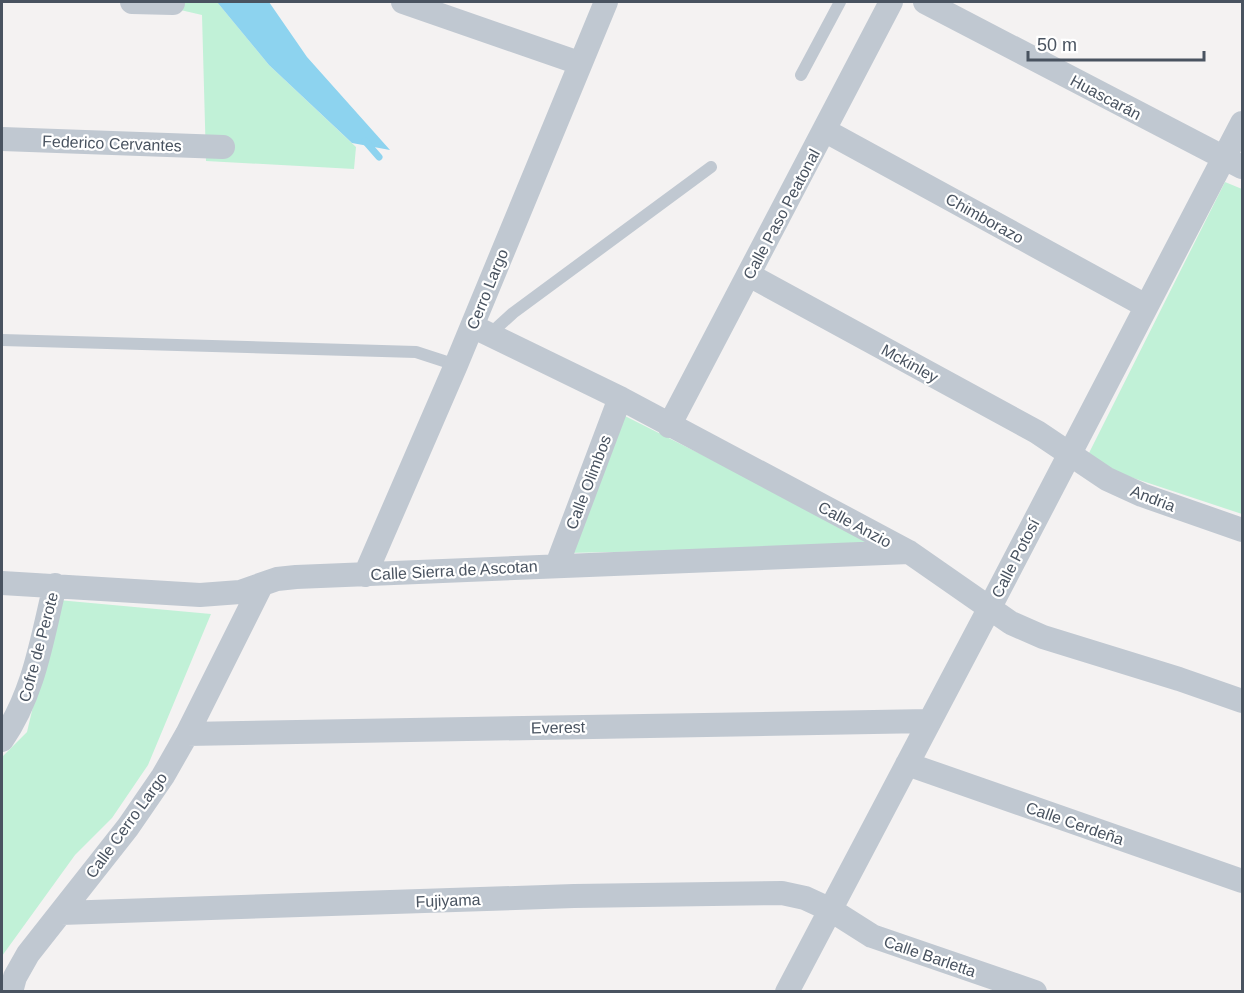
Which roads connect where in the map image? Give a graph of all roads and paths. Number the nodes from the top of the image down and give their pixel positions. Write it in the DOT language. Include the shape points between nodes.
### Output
graph roads {
  1 [pos="132,2"];
  2 [pos="403,2"];
  3 [pos="606,2"];
  4 [pos="840,2"];
  5 [pos="891,2"];
  6 [pos="925,2"];
  7 [pos="173,3"];
  8 [pos="579,63"];
  9 [pos="801,75"];
  10 [pos="1242,123"];
  11 [pos="824,130"];
  12 [pos="2,139"];
  13 [pos="223,147"];
  14 [pos="1233,163"];
  15 [pos="711,167"];
  16 [pos="749,275"];
  17 [pos="1146,306"];
  18 [pos="481,330"];
  19 [pos="2,340"];
  20 [pos="456,365"];
  21 [pos="620,398"];
  22 [pos="669,426"];
  23 [pos="1069,454"];
  24 [pos="1242,530"];
  25 [pos="909,552"];
  26 [pos="557,565"];
  27 [pos="365,575"];
  28 [pos="2,583"];
  29 [pos="55,585"];
  30 [pos="261,586"];
  31 [pos="989,609"];
  32 [pos="1242,701"];
  33 [pos="929,721"];
  34 [pos="187,734"];
  35 [pos="2,740"];
  36 [pos="907,764"];
  37 [pos="1242,881"];
  38 [pos="831,910"];
  39 [pos="61,913"];
  40 [pos="11,992"];
  41 [pos="787,992"];
  42 [pos="1035,992"];
  1 -- 7 [label="street"];
  2 -- 8 [label="street"];
  3 -- 8 [label="street, Cerro Largo"];
  4 -- 9 [label="lane"];
  5 -- 11 [label="street, Calle Paso Peatonal"];
  6 -- 14 [label="street, Huascarán"];
  8 -- 18 [label="street, Cerro Largo"];
  10 -- 14 [label="street, Calle Potosí"];
  11 -- 16 [label="street, Calle Paso Peatonal"];
  11 -- 17 [label="street, Chimborazo"];
  12 -- 13 [label="street, Federico Cervantes"];
  14 -- 17 [label="street, Calle Potosí"];
  15 -- 18 [label="lane" via="513,313"];
  16 -- 22 [label="street, Calle Paso Peatonal"];
  16 -- 23 [label="street, Mckinley" via="1037,432"];
  17 -- 23 [label="street, Calle Potosí"];
  18 -- 20 [label="street, Cerro Largo"];
  18 -- 21 [label="street, Calle Anzio"];
  19 -- 20 [label="lane" via="416,352"];
  20 -- 27 [label="street, Cerro Largo"];
  21 -- 22 [label="street, Calle Anzio"];
  21 -- 26 [label="street, Calle Olimbos"];
  22 -- 25 [label="street, Calle Anzio"];
  23 -- 24 [label="street, Andria" via="1122,486"];
  23 -- 31 [label="street, Calle Potosí"];
  25 -- 26 [label="street, Calle Sierra de Ascotan"];
  25 -- 31 [label="street, Calle Anzio"];
  26 -- 27 [label="street, Calle Sierra de Ascotan"];
  27 -- 30 [label="street, Calle Sierra de Ascotan" via="277,579"];
  28 -- 29 [label="street, Calle Sierra de Ascotan"];
  29 -- 30 [label="street, Calle Sierra de Ascotan" via="200,595"];
  29 -- 35 [label="street, Cofre de Perote" via="30,686"];
  30 -- 34 [label="street, Calle Cerro Largo"];
  31 -- 32 [label="street, Calle Anzio" via="1043,638"];
  31 -- 33 [label="street, Calle Potosí"];
  33 -- 34 [label="street, Everest"];
  33 -- 36 [label="street, Calle Potosí"];
  34 -- 39 [label="street, Calle Cerro Largo" via="148,800"];
  36 -- 37 [label="street, Calle Cerdeña"];
  36 -- 38 [label="street, Calle Potosí"];
  38 -- 39 [label="street, Fujiyama" via="782,893"];
  38 -- 41 [label="street, Calle Potosí"];
  38 -- 42 [label="street, Calle Barletta" via="872,936"];
  39 -- 40 [label="street, Calle Cerro Largo" via="28,954"];
}
